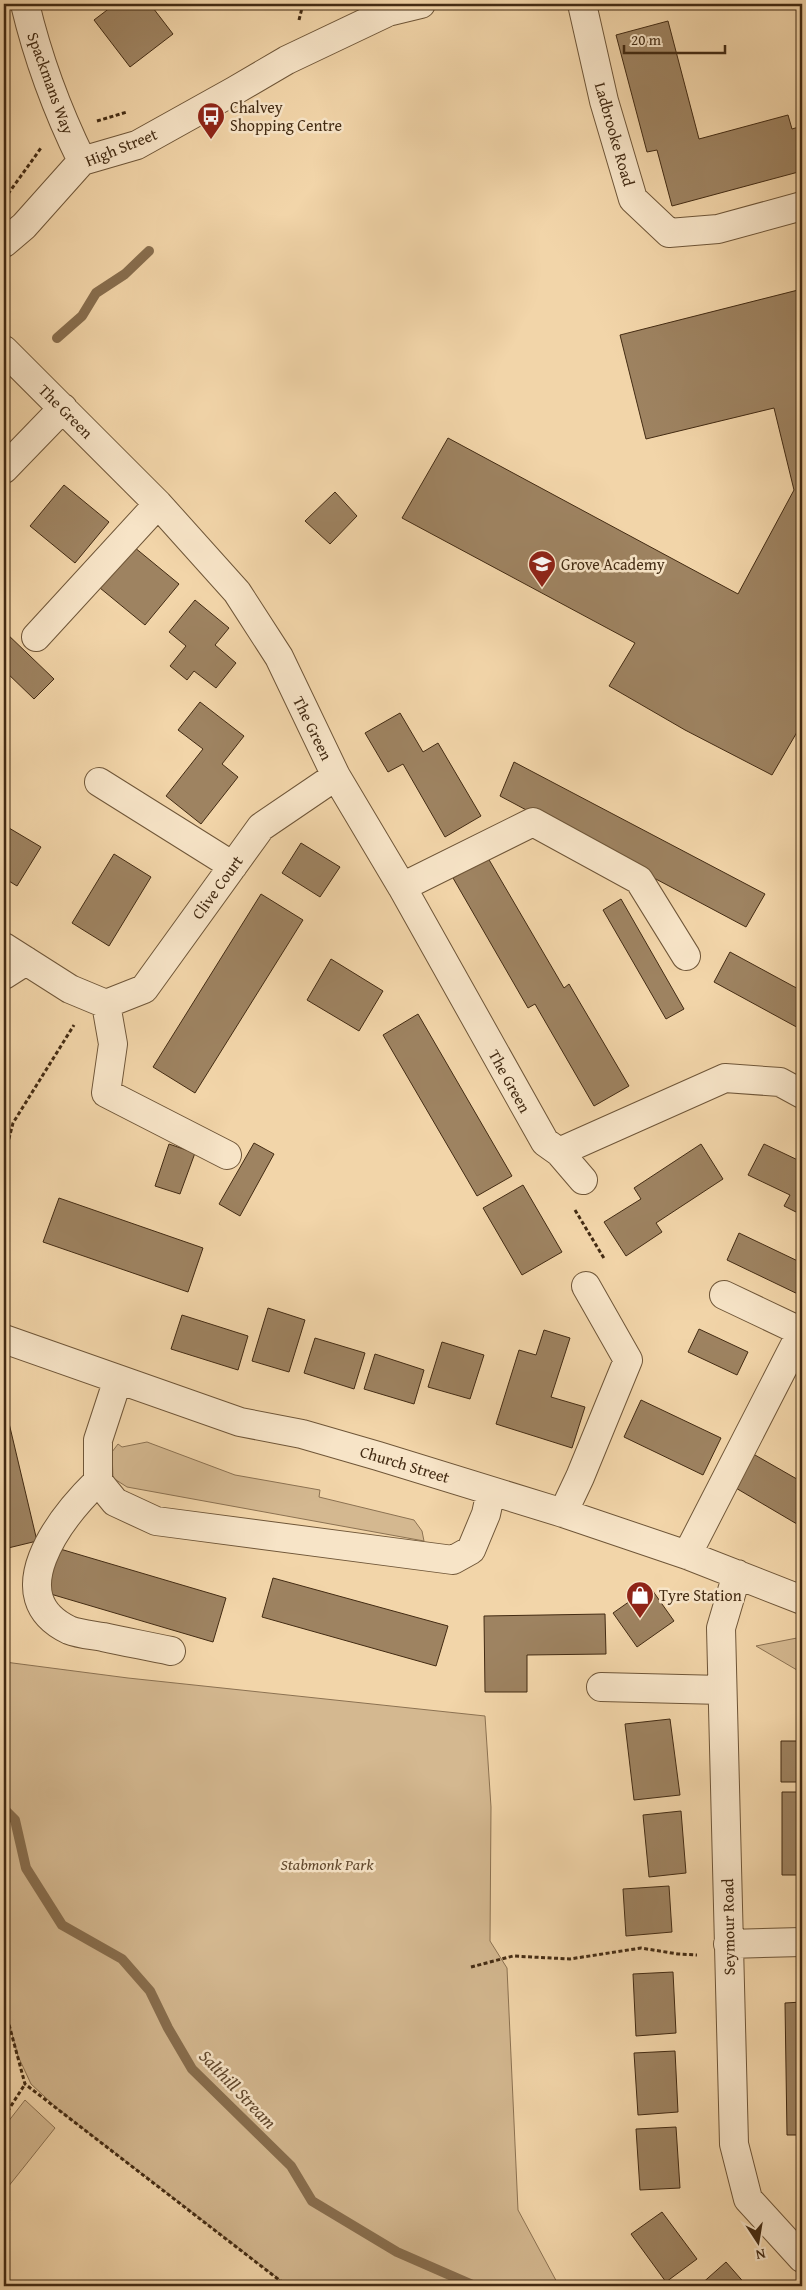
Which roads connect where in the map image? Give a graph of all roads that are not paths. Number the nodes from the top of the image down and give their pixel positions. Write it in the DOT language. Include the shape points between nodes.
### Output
graph roads {
  1 [pos="25,4"];
  2 [pos="421,4"];
  3 [pos="582,4"];
  4 [pos="82,162"];
  5 [pos="802,206"];
  6 [pos="4,243"];
  7 [pos="4,350"];
  8 [pos="63,408"];
  9 [pos="4,469"];
  10 [pos="158,504"];
  11 [pos="36,636"];
  12 [pos="336,776"];
  13 [pos="99,782"];
  14 [pos="233,866"];
  15 [pos="402,887"];
  16 [pos="686,956"];
  17 [pos="11,961"];
  18 [pos="98,1000"];
  19 [pos="802,1094"];
  20 [pos="559,1152"];
  21 [pos="227,1155"];
  22 [pos="583,1180"];
  23 [pos="586,1286"];
  24 [pos="724,1295"];
  25 [pos="802,1331"];
  26 [pos="4,1339"];
  27 [pos="118,1379"];
  28 [pos="98,1481"];
  29 [pos="491,1491"];
  30 [pos="563,1513"];
  31 [pos="687,1555"];
  32 [pos="737,1574"];
  33 [pos="802,1600"];
  34 [pos="170,1650"];
  35 [pos="601,1688"];
  36 [pos="722,1690"];
  37 [pos="802,1942"];
  38 [pos="728,1949"];
  39 [pos="802,2258"];
  1 -- 4 [label="street, Spackmans Way" via="57,109"];
  2 -- 4 [label="street, High Street" via="388,12 287,60 136,145"];
  3 -- 5 [label="street, Ladbrooke Road" via="604,101 633,199 669,233 718,229"];
  4 -- 6 [label="street, High Street" via="24,226"];
  7 -- 8 [label="street, The Green"];
  8 -- 9 [label="street"];
  8 -- 10 [label="street, The Green"];
  10 -- 11 [label="street"];
  10 -- 12 [label="street, The Green" via="237,592 279,657"];
  12 -- 14 [label="street, Clive Court" via="261,827"];
  12 -- 15 [label="street, The Green"];
  13 -- 14 [label="street"];
  14 -- 18 [label="street, Clive Court" via="144,989"];
  15 -- 16 [label="street" via="533,822 639,880"];
  15 -- 20 [label="street, The Green" via="545,1142"];
  17 -- 18 [label="street"];
  18 -- 21 [label="street" via="113,1044 106,1093"];
  19 -- 20 [label="street" via="780,1082 725,1078"];
  20 -- 22 [label="street, The Green"];
  23 -- 30 [label="street" via="628,1360"];
  24 -- 25 [label="street"];
  25 -- 31 [label="street"];
  26 -- 27 [label="street, Church Street"];
  27 -- 28 [label="street" via="98,1440"];
  27 -- 29 [label="street, Church Street" via="240,1422 302,1434"];
  28 -- 29 [label="street" via="115,1502 156,1521 452,1560 471,1550 486,1514"];
  28 -- 34 [label="street" via="44,1536 28,1564 24,1594 43,1618 69,1630"];
  29 -- 30 [label="street, Church Street"];
  30 -- 31 [label="street, Church Street"];
  31 -- 32 [label="street, Church Street"];
  32 -- 33 [label="street, Church Street"];
  32 -- 36 [label="street, Seymour Road" via="721,1628"];
  35 -- 36 [label="street"];
  36 -- 38 [label="street, Seymour Road"];
  37 -- 38 [label="street"];
  38 -- 39 [label="street, Seymour Road" via="734,2144 748,2199"];
}
